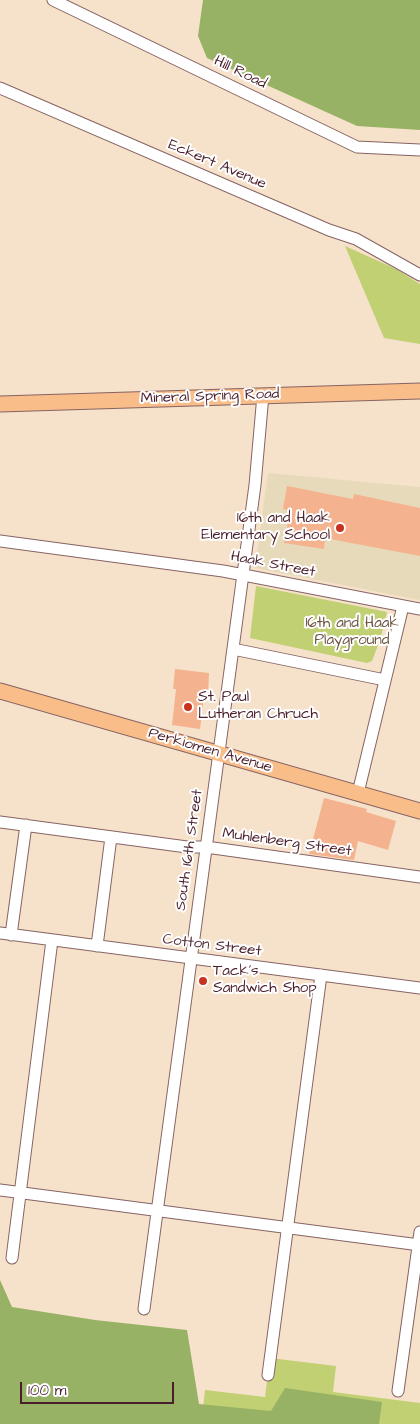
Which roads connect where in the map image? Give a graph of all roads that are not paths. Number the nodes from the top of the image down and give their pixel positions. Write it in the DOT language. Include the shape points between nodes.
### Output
graph roads {
  1 [pos="53,0"];
  2 [pos="0,88"];
  3 [pos="420,150"];
  4 [pos="420,276"];
  5 [pos="420,391"];
  6 [pos="263,395"];
  7 [pos="0,404"];
  8 [pos="0,542"];
  9 [pos="243,575"];
  10 [pos="403,606"];
  11 [pos="420,609"];
  12 [pos="233,649"];
  13 [pos="385,680"];
  14 [pos="0,691"];
  15 [pos="219,753"];
  16 [pos="358,793"];
  17 [pos="420,811"];
  18 [pos="0,822"];
  19 [pos="26,825"];
  20 [pos="110,837"];
  21 [pos="206,847"];
  22 [pos="420,877"];
  23 [pos="6,934"];
  24 [pos="52,940"];
  25 [pos="97,946"];
  26 [pos="191,958"];
  27 [pos="320,975"];
  28 [pos="420,988"];
  29 [pos="0,1190"];
  30 [pos="20,1193"];
  31 [pos="157,1210"];
  32 [pos="288,1228"];
  33 [pos="420,1232"];
  34 [pos="419,1245"];
  35 [pos="12,1258"];
  36 [pos="144,1310"];
  37 [pos="268,1375"];
  38 [pos="398,1391"];
  1 -- 3 [label="street, Hill Road" via="357,147"];
  2 -- 4 [label="street, Eckert Avenue" via="356,239"];
  5 -- 6 [label="main road, Mineral Spring Road"];
  6 -- 7 [label="main road, Mineral Spring Road"];
  6 -- 9 [label="street, South 16th Street"];
  8 -- 9 [label="street, Haak Street"];
  9 -- 10 [label="street, Haak Street"];
  9 -- 12 [label="street, South 16th Street"];
  10 -- 11 [label="street, Haak Street"];
  10 -- 13 [label="street"];
  12 -- 13 [label="street"];
  12 -- 15 [label="street, South 16th Street"];
  13 -- 16 [label="street"];
  14 -- 15 [label="main road, Perkiomen Avenue"];
  15 -- 16 [label="main road, Perkiomen Avenue"];
  15 -- 21 [label="street, South 16th Street"];
  16 -- 17 [label="main road, Perkiomen Avenue"];
  18 -- 19 [label="street, Muhlenberg Street"];
  19 -- 20 [label="street, Muhlenberg Street"];
  19 -- 23 [label="street"];
  20 -- 21 [label="street, Muhlenberg Street"];
  20 -- 25 [label="street"];
  21 -- 22 [label="street, Muhlenberg Street"];
  21 -- 26 [label="street, South 16th Street"];
  23 -- 24 [label="street, Cotton Street"];
  24 -- 25 [label="street, Cotton Street"];
  24 -- 30 [label="street"];
  25 -- 26 [label="street, Cotton Street"];
  26 -- 27 [label="street, Cotton Street"];
  26 -- 31 [label="street, South 16th Street"];
  27 -- 28 [label="street, Cotton Street"];
  27 -- 32 [label="street"];
  29 -- 30 [label="street"];
  30 -- 31 [label="street"];
  30 -- 35 [label="street"];
  31 -- 32 [label="street"];
  31 -- 36 [label="street, South 16th Street"];
  32 -- 34 [label="street"];
  32 -- 37 [label="street"];
  33 -- 34 [label="street"];
  34 -- 38 [label="street"];
}
